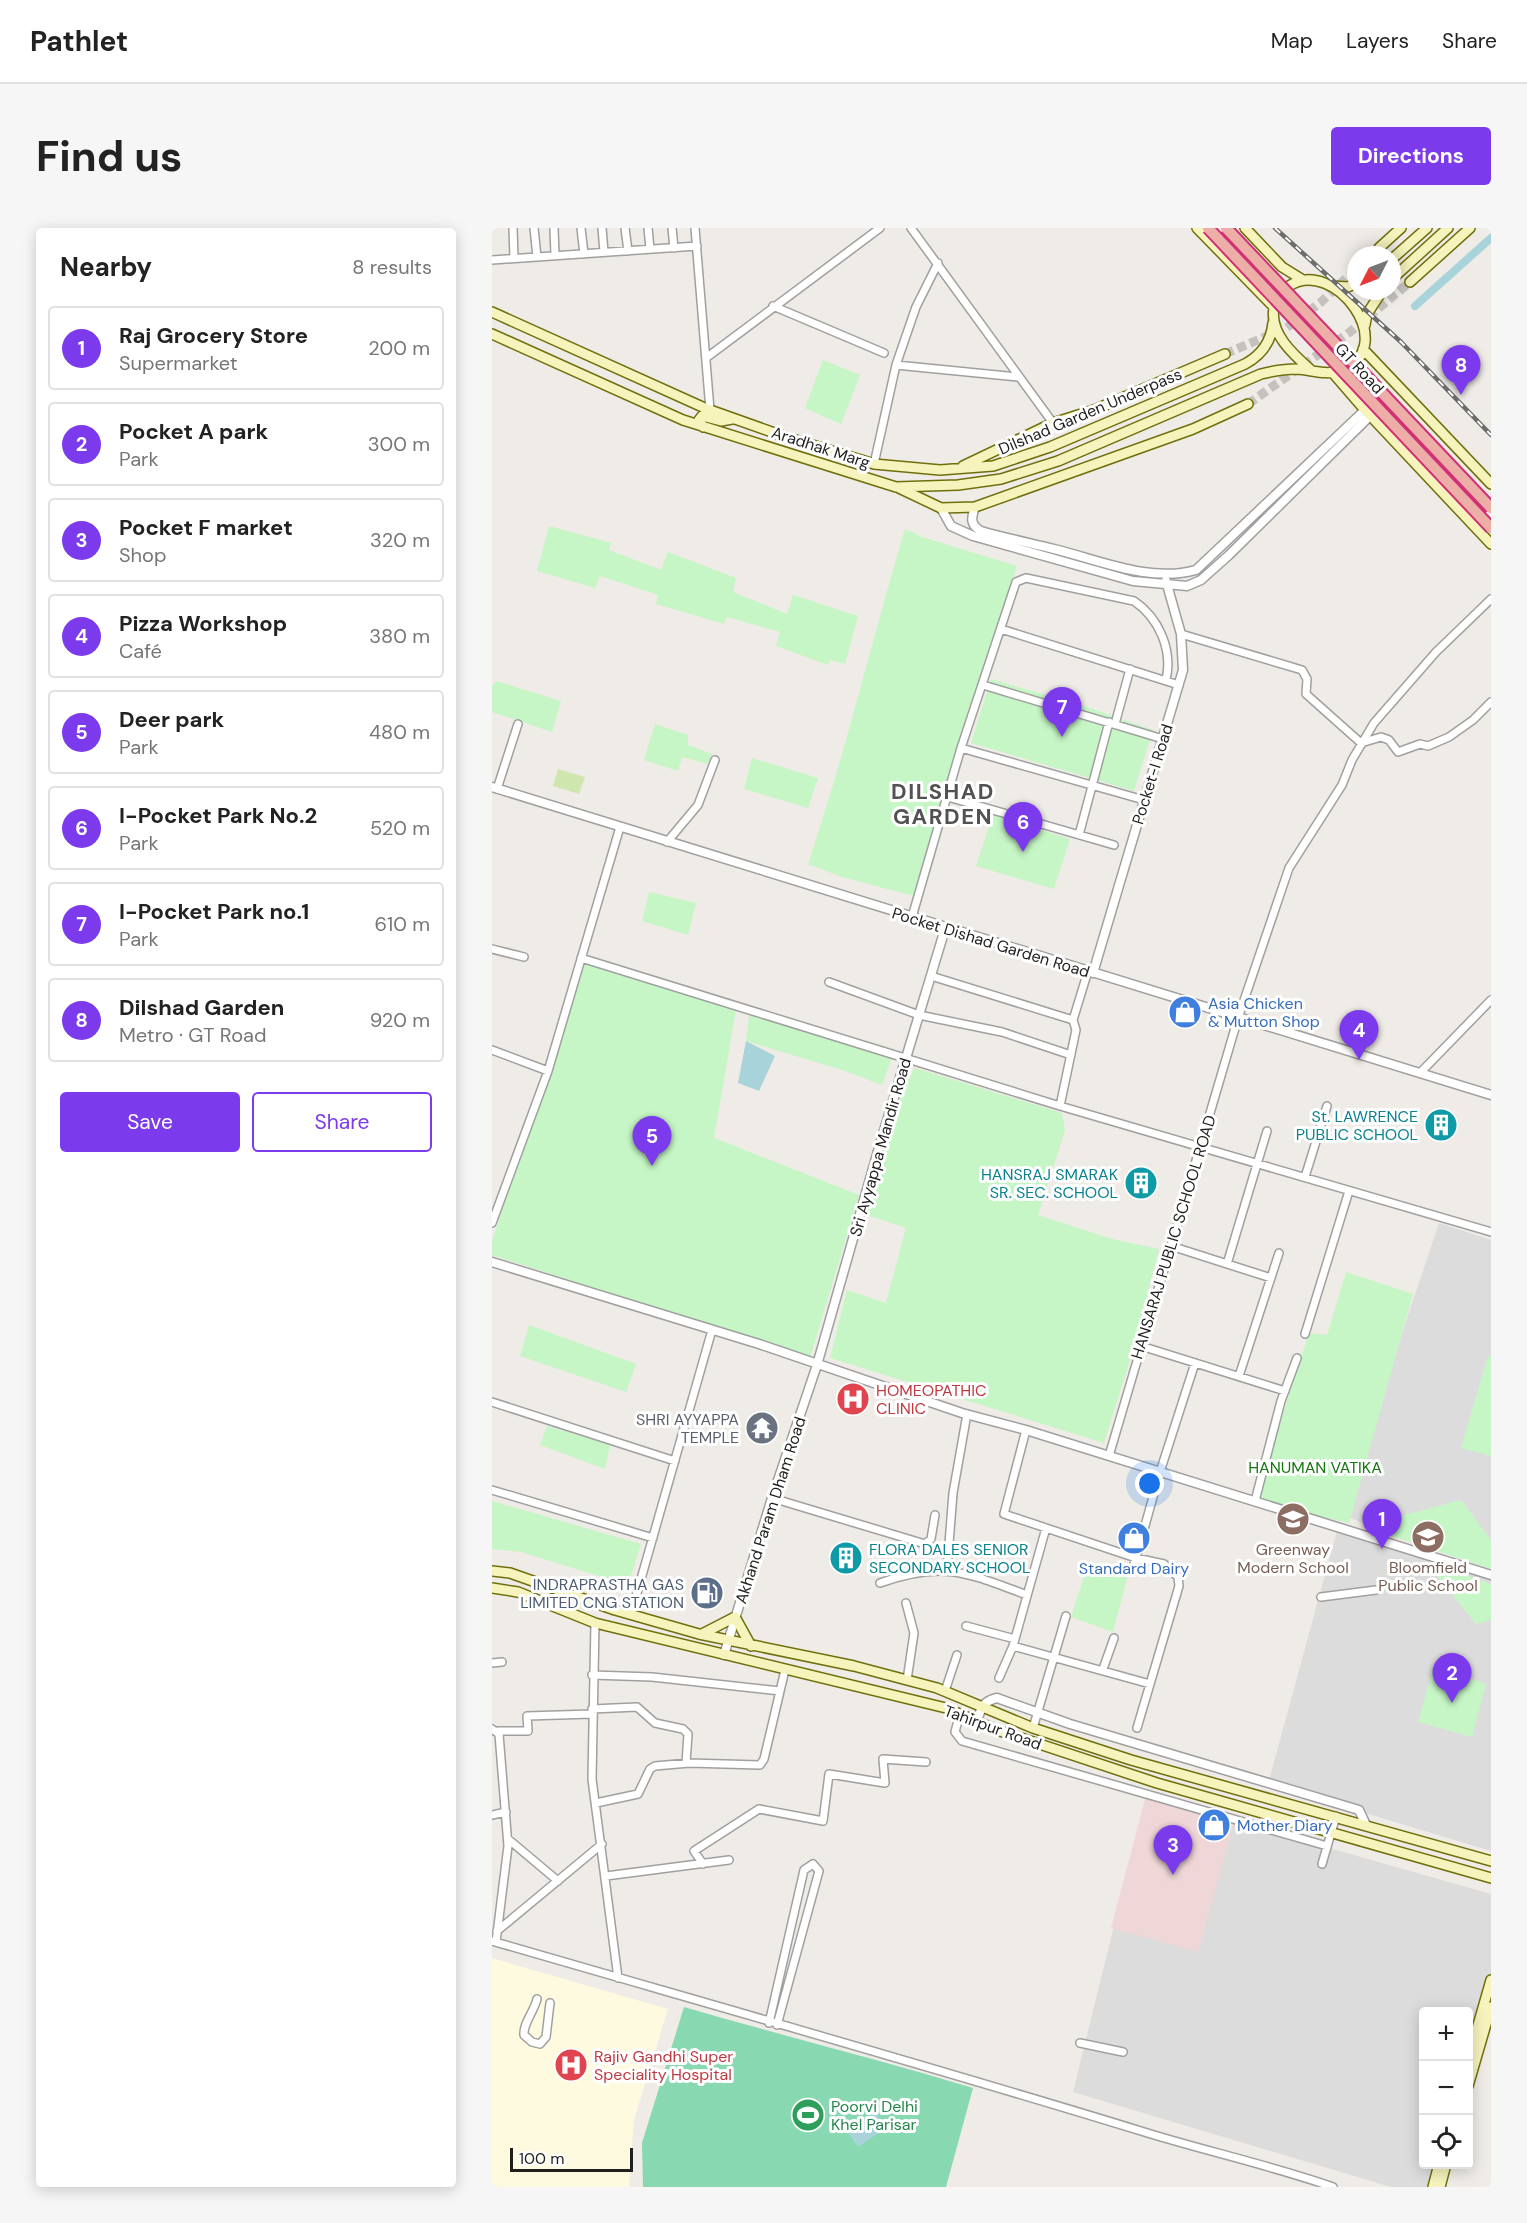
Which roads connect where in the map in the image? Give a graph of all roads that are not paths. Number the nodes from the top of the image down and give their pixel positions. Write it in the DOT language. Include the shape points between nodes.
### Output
graph roads {
  1 [pos="513,228"];
  2 [pos="534,228"];
  3 [pos="554,228"];
  4 [pos="581,228"];
  5 [pos="602,228"];
  6 [pos="625,228"];
  7 [pos="648,228"];
  8 [pos="672,228"];
  9 [pos="695,228"];
  10 [pos="880,228"];
  11 [pos="912,228"];
  12 [pos="1197,228"];
  13 [pos="1208,228"];
  14 [pos="1226,228"];
  15 [pos="1245,228"];
  16 [pos="1401,228"];
  17 [pos="1426,228"];
  18 [pos="1449,228"];
  19 [pos="1470,228"];
  20 [pos="696,246"];
  21 [pos="1381,246"];
  22 [pos="674,248"];
  23 [pos="650,249"];
  24 [pos="1401,250"];
  25 [pos="628,251"];
  26 [pos="604,252"];
  27 [pos="584,254"];
  28 [pos="555,255"];
  29 [pos="537,257"];
  30 [pos="514,258"];
  31 [pos="492,260"];
  32 [pos="938,263"];
  33 [pos="1401,271"];
  34 [pos="1303,280"];
  35 [pos="1410,282"];
  36 [pos="1329,286"];
  37 [pos="1347,286"];
  38 [pos="1376,300"];
  39 [pos="773,306"];
  40 [pos="1274,307"];
  41 [pos="492,312"];
  42 [pos="1273,323"];
  43 [pos="1365,327"];
  44 [pos="492,334"];
  45 [pos="1363,349"];
  46 [pos="884,353"];
  47 [pos="1225,354"];
  48 [pos="706,358"];
  49 [pos="896,365"];
  50 [pos="1312,371"];
  51 [pos="1333,373"];
  52 [pos="1018,377"];
  53 [pos="1248,404"];
  54 [pos="710,410"];
  55 [pos="1367,413"];
  56 [pos="734,418"];
  57 [pos="1053,423"];
  58 [pos="703,427"];
  59 [pos="874,464"];
  60 [pos="956,469"];
  61 [pos="1491,484"];
  62 [pos="896,486"];
  63 [pos="975,507"];
  64 [pos="941,508"];
  65 [pos="1491,508"];
  66 [pos="1491,528"];
  67 [pos="975,532"];
  68 [pos="1491,544"];
  69 [pos="1094,565"];
  70 [pos="1164,574"];
  71 [pos="1168,586"];
  72 [pos="1491,599"];
  73 [pos="1001,629"];
  74 [pos="1181,634"];
  75 [pos="1130,669"];
  76 [pos="1166,680"];
  77 [pos="983,684"];
  78 [pos="1179,685"];
  79 [pos="1491,702"];
  80 [pos="1112,723"];
  81 [pos="518,724"];
  82 [pos="1163,739"];
  83 [pos="1361,743"];
  84 [pos="961,748"];
  85 [pos="715,760"];
  86 [pos="1092,786"];
  87 [pos="495,788"];
  88 [pos="948,797"];
  89 [pos="1144,800"];
  90 [pos="620,827"];
  91 [pos="1079,835"];
  92 [pos="667,842"];
  93 [pos="1114,845"];
  94 [pos="912,917"];
  95 [pos="945,929"];
  96 [pos="492,949"];
  97 [pos="524,957"];
  98 [pos="581,958"];
  99 [pos="1090,972"];
  100 [pos="931,976"];
  101 [pos="829,982"];
  102 [pos="1491,1000"];
  103 [pos="919,1015"];
  104 [pos="1238,1018"];
  105 [pos="1073,1020"];
  106 [pos="492,1050"];
  107 [pos="1071,1055"];
  108 [pos="906,1059"];
  109 [pos="548,1071"];
  110 [pos="1420,1073"];
  111 [pos="1491,1095"];
  112 [pos="1060,1106"];
  113 [pos="1327,1106"];
  114 [pos="1267,1131"];
  115 [pos="1200,1148"];
  116 [pos="1257,1165"];
  117 [pos="1305,1178"];
  118 [pos="1349,1191"];
  119 [pos="492,1223"];
  120 [pos="1491,1232"];
  121 [pos="1171,1246"];
  122 [pos="1279,1253"];
  123 [pos="492,1262"];
  124 [pos="1227,1264"];
  125 [pos="1271,1278"];
  126 [pos="712,1330"];
  127 [pos="1305,1334"];
  128 [pos="1141,1346"];
  129 [pos="1297,1358"];
  130 [pos="1195,1363"];
  131 [pos="817,1365"];
  132 [pos="1239,1376"];
  133 [pos="1285,1391"];
  134 [pos="492,1402"];
  135 [pos="967,1414"];
  136 [pos="1026,1430"];
  137 [pos="1109,1456"];
  138 [pos="675,1461"];
  139 [pos="1160,1472"];
  140 [pos="492,1490"];
  141 [pos="772,1498"];
  142 [pos="1255,1501"];
  143 [pos="935,1515"];
  144 [pos="1046,1528"];
  145 [pos="653,1538"];
  146 [pos="1137,1558"];
  147 [pos="948,1569"];
  148 [pos="492,1571"];
  149 [pos="1132,1572"];
  150 [pos="1491,1575"];
  151 [pos="880,1583"];
  152 [pos="492,1588"];
  153 [pos="1376,1590"];
  154 [pos="1027,1595"];
  155 [pos="1321,1598"];
  156 [pos="906,1603"];
  157 [pos="631,1614"];
  158 [pos="1066,1616"];
  159 [pos="735,1617"];
  160 [pos="595,1623"];
  161 [pos="966,1626"];
  162 [pos="702,1634"];
  163 [pos="1114,1638"];
  164 [pos="728,1640"];
  165 [pos="1014,1642"];
  166 [pos="751,1646"];
  167 [pos="724,1655"];
  168 [pos="957,1655"];
  169 [pos="1055,1656"];
  170 [pos="502,1662"];
  171 [pos="492,1663"];
  172 [pos="1103,1669"];
  173 [pos="785,1670"];
  174 [pos="592,1675"];
  175 [pos="999,1678"];
  176 [pos="907,1680"];
  177 [pos="1150,1684"];
  178 [pos="780,1691"];
  179 [pos="945,1691"];
  180 [pos="981,1707"];
  181 [pos="592,1712"];
  182 [pos="960,1713"];
  183 [pos="1038,1713"];
  184 [pos="977,1721"];
  185 [pos="1033,1728"];
  186 [pos="1137,1728"];
  187 [pos="495,1730"];
  188 [pos="926,1762"];
  189 [pos="686,1763"];
  190 [pos="1201,1779"];
  191 [pos="1197,1794"];
  192 [pos="1311,1795"];
  193 [pos="596,1803"];
  194 [pos="1307,1808"];
  195 [pos="506,1812"];
  196 [pos="492,1815"];
  197 [pos="1336,1816"];
  198 [pos="1366,1825"];
  199 [pos="1331,1833"];
  200 [pos="508,1839"];
  201 [pos="602,1844"];
  202 [pos="1327,1846"];
  203 [pos="729,1860"];
  204 [pos="1491,1861"];
  205 [pos="703,1864"];
  206 [pos="1322,1864"];
  207 [pos="606,1876"];
  208 [pos="1491,1878"];
  209 [pos="558,1881"];
  210 [pos="497,1931"];
  211 [pos="494,1941"];
  212 [pos="618,1978"];
  213 [pos="1491,1980"];
  214 [pos="537,1999"];
  215 [pos="550,2003"];
  216 [pos="1491,2007"];
  217 [pos="769,2023"];
  218 [pos="777,2025"];
  219 [pos="1080,2043"];
  220 [pos="1473,2043"];
  221 [pos="1123,2052"];
  222 [pos="1473,2069"];
  223 [pos="1438,2169"];
  224 [pos="1445,2169"];
  225 [pos="1333,2187"];
  226 [pos="1433,2187"];
  227 [pos="1440,2187"];
  1 -- 30 [label="street"];
  2 -- 29 [label="street"];
  3 -- 28 [label="street"];
  4 -- 27 [label="street"];
  5 -- 26 [label="street"];
  6 -- 25 [label="street"];
  7 -- 23 [label="street"];
  8 -- 22 [label="street"];
  9 -- 20 [label="street"];
  10 -- 39 [label="street"];
  11 -- 32 [label="street"];
  12 -- 40 [label="main road"];
  13 -- 66 [label="highway, GT Road, bridge"];
  14 -- 65 [label="highway, GT Road, bridge"];
  15 -- 34 [label="main road" via="1282,267"];
  16 -- 21 [label="main road"];
  17 -- 24 [label="main road"];
  18 -- 33 [label="main road"];
  19 -- 35 [label="main road"];
  20 -- 22 [label="street"];
  20 -- 48 [label="street"];
  22 -- 23 [label="street"];
  23 -- 25 [label="street"];
  25 -- 26 [label="street"];
  26 -- 27 [label="street"];
  27 -- 28 [label="street"];
  28 -- 29 [label="street"];
  29 -- 30 [label="street"];
  30 -- 31 [label="street"];
  32 -- 49 [label="street" via="916,307"];
  32 -- 52 [label="street"];
  34 -- 36 [label="main road"];
  34 -- 40 [label="main road" via="1284,289"];
  36 -- 37 [label="main road"];
  36 -- 43 [label="main road" via="1350,302"];
  38 -- 43 [label="main road" via="1367,314"];
  39 -- 46 [label="street"];
  39 -- 48 [label="street"];
  40 -- 42 [label="main road"];
  41 -- 54 [label="main road, Aradhak Marg"];
  42 -- 50 [label="main road" via="1286,344"];
  42 -- 60 [label="main road, Aradhak Marg" via="1263,351 1245,364 1050,447 993,466"];
  43 -- 45 [label="main road"];
  44 -- 58 [label="main road, Aradhak Marg"];
  45 -- 51 [label="main road" via="1349,367"];
  45 -- 61 [label="main road, GT Road"];
  47 -- 57 [label="main road, Dilshad Garden Underpass" via="1094,410"];
  48 -- 54 [label="street"];
  49 -- 52 [label="street"];
  49 -- 59 [label="street"];
  50 -- 51 [label="main road"];
  50 -- 62 [label="main road, Aradhak Marg" via="1286,369 1261,374 1058,461 1002,479 958,485"];
  51 -- 55 [label="main road, GT Road"];
  52 -- 57 [label="street"];
  53 -- 63 [label="main road" via="1193,429"];
  54 -- 56 [label="main road, Aradhak Marg"];
  55 -- 68 [label="main road, GT Road"];
  55 -- 70 [label="street" via="1196,570"];
  55 -- 71 [label="street" via="1201,580 1187,586"];
  56 -- 58 [label="main road" via="722,421 702,416 699,420"];
  56 -- 59 [label="main road, Aradhak Marg"];
  57 -- 60 [label="main road, Dilshad Garden Underpass"];
  58 -- 62 [label="main road, Aradhak Marg"];
  59 -- 60 [label="main road, Aradhak Marg"];
  62 -- 64 [label="main road, Aradhak Marg"];
  63 -- 64 [label="main road, Aradhak Marg"];
  63 -- 67 [label="street"];
  64 -- 67 [label="street" via="951,526"];
  67 -- 69 [label="street"];
  69 -- 70 [label="street"];
  69 -- 71 [label="street" via="1133,581"];
  70 -- 71 [label="street, Pocket-I Road"];
  71 -- 74 [label="street, Pocket-I Road"];
  72 -- 83 [label="street, HANSARAJ PUBLIC SCHOOL ROAD" via="1436,652"];
  73 -- 75 [label="street"];
  73 -- 76 [label="street" via="1019,579 1126,598 1147,610 1155,620 1165,648"];
  73 -- 77 [label="street"];
  74 -- 78 [label="street, Pocket-I Road" via="1184,657"];
  74 -- 83 [label="street" via="1302,670 1307,679 1306,694"];
  75 -- 76 [label="street"];
  75 -- 80 [label="street"];
  76 -- 78 [label="street"];
  77 -- 80 [label="street"];
  77 -- 84 [label="street"];
  78 -- 82 [label="street, Pocket-I Road"];
  79 -- 83 [label="street" via="1449,737 1428,746 1420,744 1402,753 1381,736"];
  80 -- 82 [label="street"];
  80 -- 86 [label="street"];
  81 -- 87 [label="street"];
  82 -- 89 [label="street, Pocket-I Road"];
  83 -- 104 [label="street, HANSARAJ PUBLIC SCHOOL ROAD" via="1342,785 1289,868"];
  84 -- 86 [label="street"];
  84 -- 88 [label="street"];
  85 -- 92 [label="street" via="698,805"];
  86 -- 89 [label="street"];
  86 -- 91 [label="street"];
  87 -- 90 [label="street, Pocket Dishad Garden Road"];
  88 -- 91 [label="street"];
  88 -- 94 [label="street"];
  89 -- 99 [label="street, Pocket-I Road"];
  90 -- 92 [label="street, Pocket Dishad Garden Road"];
  90 -- 98 [label="street"];
  91 -- 93 [label="street"];
  92 -- 94 [label="street, Pocket Dishad Garden Road"];
  94 -- 95 [label="street, Pocket Dishad Garden Road"];
  95 -- 99 [label="street, Pocket Dishad Garden Road"];
  95 -- 100 [label="street, Sri Ayyappa Mandir Road"];
  96 -- 97 [label="street"];
  98 -- 108 [label="street"];
  98 -- 109 [label="street"];
  99 -- 104 [label="street, Pocket Dishad Garden Road"];
  99 -- 105 [label="street"];
  100 -- 103 [label="street, Sri Ayyappa Mandir Road"];
  100 -- 105 [label="street"];
  101 -- 103 [label="street"];
  102 -- 110 [label="street"];
  103 -- 107 [label="street" via="1002,1032"];
  103 -- 108 [label="street, Sri Ayyappa Mandir Road"];
  104 -- 110 [label="street, Pocket Dishad Garden Road"];
  104 -- 115 [label="street, HANSARAJ PUBLIC SCHOOL ROAD"];
  105 -- 107 [label="street" via="1077,1025"];
  106 -- 109 [label="street"];
  107 -- 112 [label="street"];
  108 -- 112 [label="street"];
  108 -- 131 [label="street, Sri Ayyappa Mandir Road"];
  109 -- 119 [label="street"];
  110 -- 111 [label="street, Pocket Dishad Garden Road"];
  112 -- 115 [label="street"];
  113 -- 117 [label="street"];
  114 -- 116 [label="street"];
  115 -- 116 [label="street"];
  115 -- 121 [label="street, HANSARAJ PUBLIC SCHOOL ROAD"];
  116 -- 117 [label="street"];
  116 -- 124 [label="street"];
  117 -- 118 [label="street"];
  118 -- 120 [label="street"];
  118 -- 127 [label="street"];
  121 -- 124 [label="street"];
  121 -- 128 [label="street, HANSARAJ PUBLIC SCHOOL ROAD"];
  122 -- 125 [label="street"];
  123 -- 126 [label="street"];
  124 -- 125 [label="street"];
  125 -- 132 [label="street"];
  126 -- 131 [label="street"];
  126 -- 138 [label="street"];
  128 -- 130 [label="street"];
  128 -- 137 [label="street, HANSARAJ PUBLIC SCHOOL ROAD"];
  129 -- 133 [label="street"];
  130 -- 132 [label="street"];
  130 -- 139 [label="street"];
  131 -- 135 [label="street"];
  131 -- 141 [label="street, Akhand Param Dham Road"];
  132 -- 133 [label="street"];
  133 -- 142 [label="street"];
  134 -- 138 [label="street"];
  135 -- 136 [label="street"];
  135 -- 147 [label="street" via="953,1493"];
  136 -- 137 [label="street"];
  136 -- 144 [label="street" via="1004,1514"];
  137 -- 139 [label="street"];
  138 -- 145 [label="street"];
  139 -- 142 [label="street"];
  139 -- 146 [label="street"];
  140 -- 145 [label="street"];
  141 -- 143 [label="street" via="925,1544 931,1539"];
  141 -- 159 [label="street, Akhand Param Dham Road"];
  142 -- 150 [label="street"];
  144 -- 146 [label="street"];
  144 -- 154 [label="street"];
  145 -- 157 [label="street"];
  146 -- 149 [label="street"];
  146 -- 177 [label="street" via="1164,1564 1178,1577 1179,1586"];
  147 -- 151 [label="street"];
  147 -- 154 [label="street"];
  148 -- 157 [label="main road, Tahirpur Road" via="510,1573"];
  152 -- 160 [label="main road, Tahirpur Road" via="518,1592"];
  153 -- 155 [label="street"];
  154 -- 165 [label="street"];
  156 -- 176 [label="street" via="914,1633"];
  157 -- 162 [label="main road, Tahirpur Road"];
  158 -- 169 [label="street"];
  159 -- 162 [label="main road"];
  159 -- 164 [label="street, Akhand Param Dham Road"];
  159 -- 166 [label="main road"];
  160 -- 167 [label="main road, Tahirpur Road"];
  160 -- 174 [label="street"];
  161 -- 165 [label="street"];
  162 -- 164 [label="main road, Tahirpur Road"];
  163 -- 172 [label="street"];
  164 -- 166 [label="main road, Tahirpur Road"];
  164 -- 167 [label="street, Akhand Param Dham Road"];
  165 -- 169 [label="street"];
  165 -- 175 [label="street"];
  166 -- 176 [label="main road, Tahirpur Road"];
  167 -- 173 [label="main road, Tahirpur Road"];
  168 -- 179 [label="street"];
  169 -- 172 [label="street"];
  169 -- 183 [label="street"];
  170 -- 171 [label="street"];
  172 -- 177 [label="street"];
  173 -- 178 [label="street"];
  173 -- 182 [label="main road, Tahirpur Road"];
  174 -- 178 [label="street" via="652,1677"];
  174 -- 181 [label="street"];
  176 -- 179 [label="main road, Tahirpur Road"];
  177 -- 186 [label="street"];
  178 -- 189 [label="street" via="760,1765"];
  179 -- 180 [label="main road, Tahirpur Road"];
  180 -- 183 [label="street" via="987,1700 997,1698"];
  180 -- 184 [label="street"];
  180 -- 185 [label="main road, Tahirpur Road"];
  181 -- 187 [label="street" via="527,1716 528,1731"];
  181 -- 189 [label="street" via="637,1707 655,1723 683,1729 688,1734"];
  181 -- 193 [label="street"];
  182 -- 184 [label="main road, Tahirpur Road"];
  182 -- 202 [label="street" via="955,1732 962,1741"];
  183 -- 185 [label="street"];
  183 -- 192 [label="street"];
  184 -- 191 [label="main road, Tahirpur Road"];
  185 -- 190 [label="main road, Tahirpur Road"];
  187 -- 195 [label="street"];
  188 -- 205 [label="street" via="883,1759 885,1783 829,1774 823,1821 759,1809 694,1851"];
  189 -- 193 [label="street" via="650,1768 638,1794"];
  190 -- 191 [label="main road"];
  190 -- 194 [label="main road, Tahirpur Road"];
  191 -- 199 [label="main road, Tahirpur Road"];
  192 -- 194 [label="street"];
  192 -- 198 [label="street" via="1359,1810"];
  193 -- 201 [label="street"];
  194 -- 197 [label="main road, Tahirpur Road"];
  195 -- 196 [label="street"];
  195 -- 200 [label="street"];
  197 -- 198 [label="main road, Tahirpur Road"];
  197 -- 199 [label="street"];
  198 -- 204 [label="main road, Tahirpur Road"];
  199 -- 202 [label="street"];
  199 -- 208 [label="main road, Tahirpur Road"];
  200 -- 209 [label="street"];
  200 -- 210 [label="street"];
  201 -- 207 [label="street"];
  201 -- 209 [label="street"];
  202 -- 206 [label="street"];
  203 -- 205 [label="street"];
  205 -- 207 [label="street"];
  207 -- 212 [label="street"];
  209 -- 210 [label="street"];
  210 -- 211 [label="street"];
  211 -- 212 [label="street"];
  212 -- 217 [label="street"];
  213 -- 220 [label="main road"];
  214 -- 215 [label="street" via="524,2028 524,2035 532,2042 540,2044 546,2037"];
  216 -- 222 [label="main road"];
  217 -- 218 [label="street"];
  217 -- 218 [label="street" via="804,1870 813,1864 819,1871"];
  218 -- 225 [label="street" via="980,2080"];
  219 -- 221 [label="street"];
  223 -- 226 [label="main road"];
  224 -- 227 [label="main road"];
}
